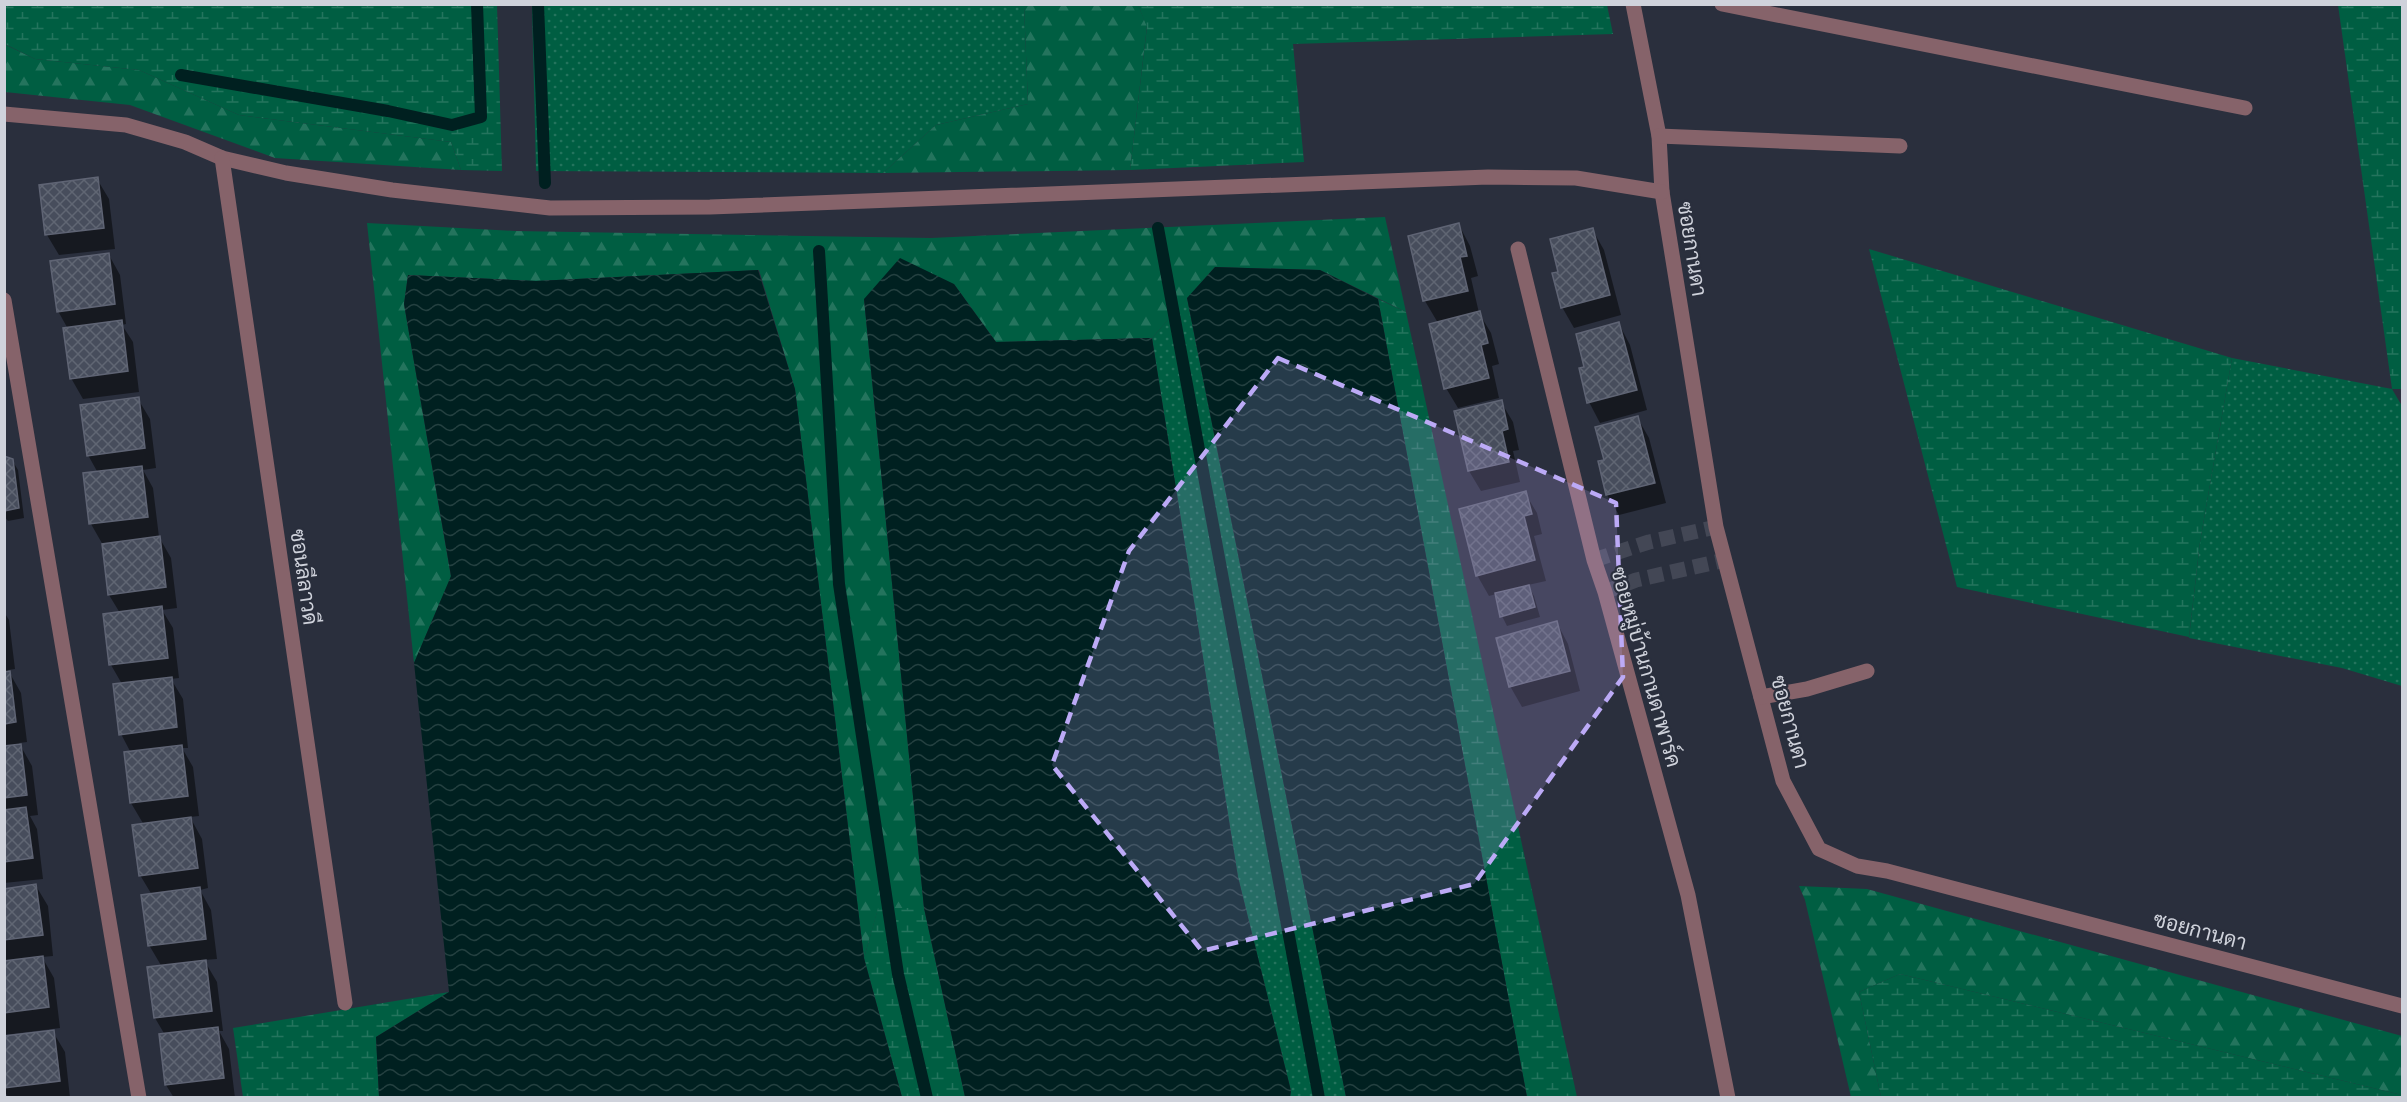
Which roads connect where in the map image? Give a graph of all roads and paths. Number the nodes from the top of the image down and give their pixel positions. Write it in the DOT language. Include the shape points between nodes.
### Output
graph roads {
  1 [pos="1633,4"];
  2 [pos="1722,4"];
  3 [pos="2245,108"];
  4 [pos="4,114"];
  5 [pos="1659,136"];
  6 [pos="1900,146"];
  7 [pos="222,158"];
  8 [pos="1662,192"];
  9 [pos="1518,249"];
  10 [pos="4,300"];
  11 [pos="1867,671"];
  12 [pos="1761,698"];
  13 [pos="345,1003"];
  14 [pos="2403,1006"];
  15 [pos="139,1098"];
  16 [pos="1728,1098"];
  1 -- 5 [label="street, ซอยกานดา"];
  2 -- 3 [label="street"];
  4 -- 7 [label="street" via="126,125 185,142"];
  5 -- 6 [label="street"];
  5 -- 8 [label="street, ซอยกานดา"];
  7 -- 8 [label="street" via="392,190 550,208 710,207 1488,177 1576,178"];
  7 -- 13 [label="street, ซอนลีลาวดี"];
  8 -- 12 [label="street, ซอยกานดา" via="1716,527"];
  9 -- 16 [label="street, ซอยหมู่บ้านกานดาพาร์ค" via="1594,560 1688,895"];
  10 -- 15 [label="street"];
  11 -- 12 [label="street"];
  12 -- 14 [label="street, ซอยกานดา" via="1783,781 1819,849 1857,866"];
}
